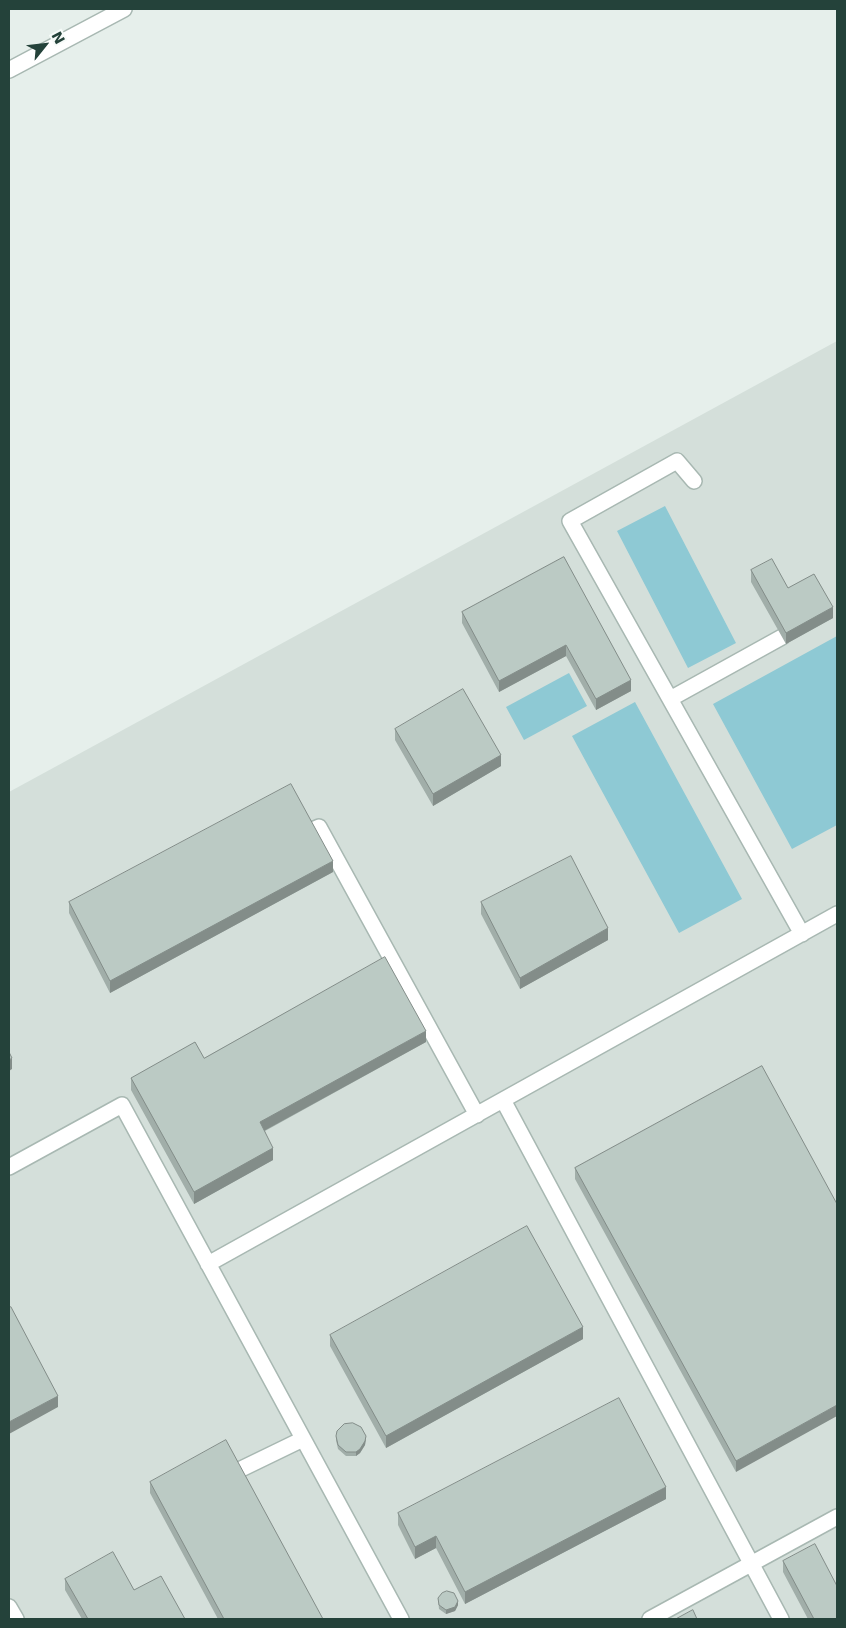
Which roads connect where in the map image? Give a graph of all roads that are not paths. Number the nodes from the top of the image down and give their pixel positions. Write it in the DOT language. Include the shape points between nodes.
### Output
graph roads {
  1 [pos="124,9"];
  2 [pos="9,70"];
  3 [pos="694,481"];
  4 [pos="782,637"];
  5 [pos="670,700"];
  6 [pos="310,832"];
  7 [pos="837,914"];
  8 [pos="802,934"];
  9 [pos="503,1100"];
  10 [pos="477,1115"];
  11 [pos="11,1161"];
  12 [pos="208,1264"];
  13 [pos="303,1438"];
  14 [pos="237,1472"];
  15 [pos="837,1517"];
  16 [pos="751,1564"];
  17 [pos="9,1607"];
  18 [pos="16,1619"];
  19 [pos="401,1619"];
  20 [pos="650,1619"];
  21 [pos="781,1619"];
  1 -- 2 [label="lane"];
  3 -- 5 [label="lane" via="677,461 570,521"];
  4 -- 5 [label="lane"];
  5 -- 8 [label="lane"];
  6 -- 10 [label="lane" via="319,826 409,1000"];
  7 -- 8 [label="lane"];
  8 -- 9 [label="lane"];
  9 -- 10 [label="lane"];
  9 -- 16 [label="lane"];
  10 -- 12 [label="lane"];
  11 -- 12 [label="lane" via="122,1105"];
  12 -- 13 [label="lane"];
  13 -- 14 [label="lane"];
  13 -- 19 [label="lane"];
  15 -- 16 [label="lane"];
  16 -- 20 [label="lane"];
  16 -- 21 [label="lane"];
  17 -- 18 [label="lane"];
}
